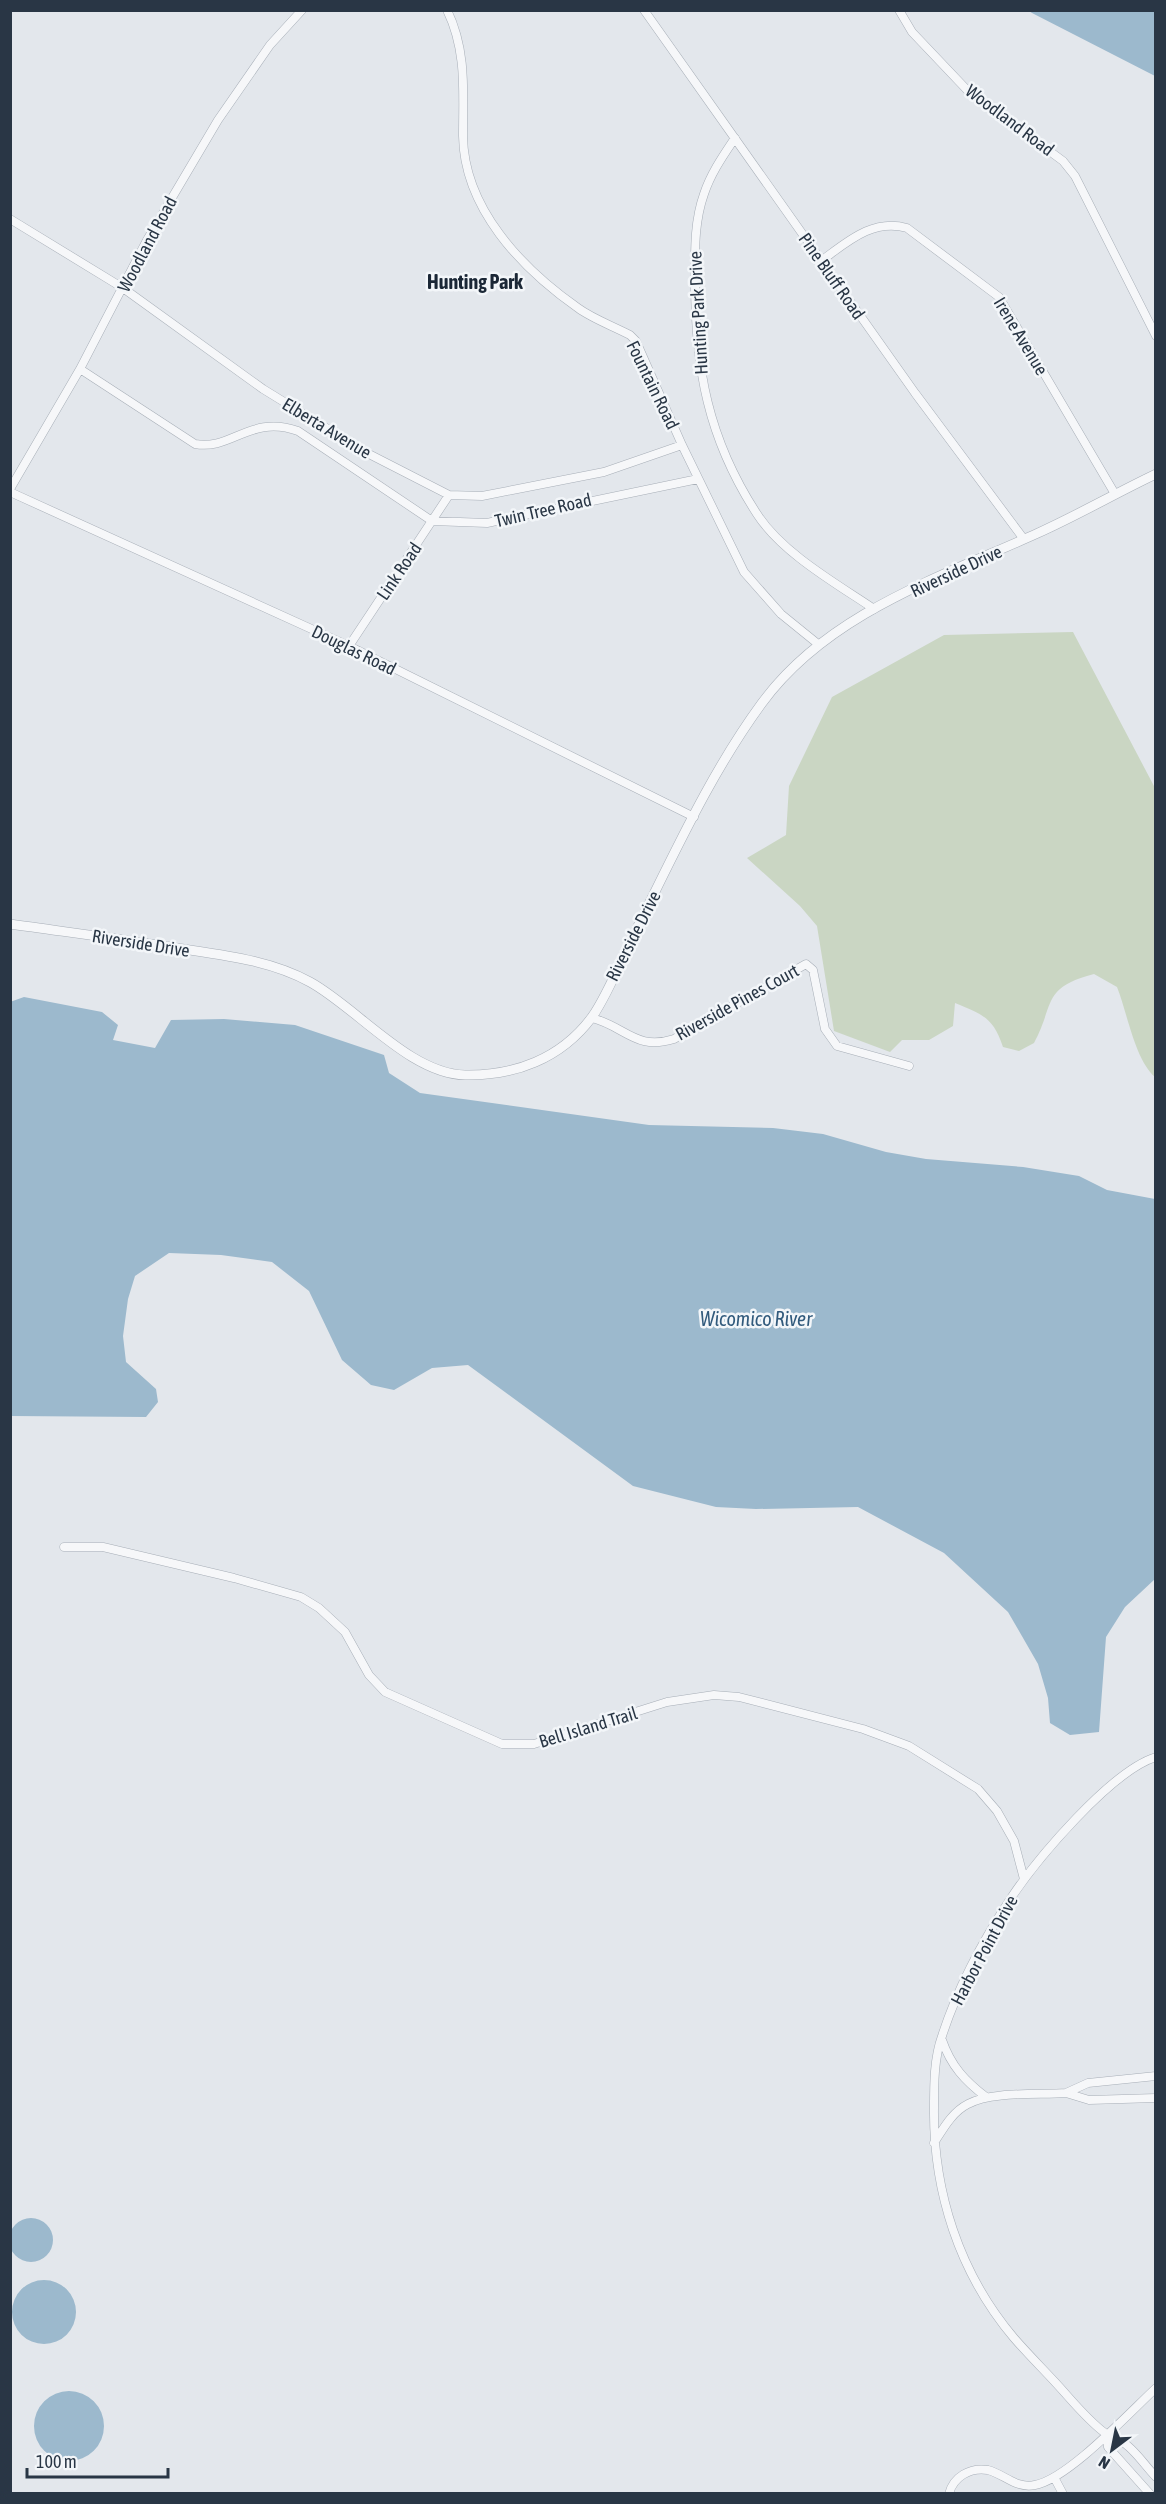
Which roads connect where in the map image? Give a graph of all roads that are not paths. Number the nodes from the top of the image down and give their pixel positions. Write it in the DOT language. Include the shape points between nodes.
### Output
graph roads {
  1 [pos="302,10"];
  2 [pos="447,10"];
  3 [pos="644,10"];
  4 [pos="899,10"];
  5 [pos="735,138"];
  6 [pos="10,219"];
  7 [pos="821,261"];
  8 [pos="123,288"];
  9 [pos="1155,336"];
  10 [pos="80,369"];
  11 [pos="682,445"];
  12 [pos="1155,474"];
  13 [pos="698,479"];
  14 [pos="10,491"];
  15 [pos="1115,494"];
  16 [pos="448,495"];
  17 [pos="432,521"];
  18 [pos="1023,538"];
  19 [pos="874,609"];
  20 [pos="818,644"];
  21 [pos="349,646"];
  22 [pos="694,817"];
  23 [pos="10,924"];
  24 [pos="592,1017"];
  25 [pos="909,1066"];
  26 [pos="64,1547"];
  27 [pos="1155,1757"];
  28 [pos="1024,1879"];
  29 [pos="941,2037"];
  30 [pos="1155,2076"];
  31 [pos="1066,2093"];
  32 [pos="986,2097"];
  33 [pos="1155,2098"];
  34 [pos="934,2144"];
  35 [pos="1155,2388"];
  36 [pos="1106,2434"];
  37 [pos="1155,2477"];
  38 [pos="1055,2479"];
  39 [pos="949,2493"];
  40 [pos="1063,2493"];
  41 [pos="1150,2493"];
  1 -- 8 [label="street, Woodland Road" via="270,45 218,120"];
  2 -- 11 [label="street, Fountain Road" via="460,52 465,83 466,163 478,200 537,276 579,309 630,335"];
  3 -- 5 [label="street, Pine Bluff Road"];
  4 -- 9 [label="street, Woodland Road" via="912,32 968,91 1063,161 1075,176"];
  5 -- 7 [label="street, Pine Bluff Road"];
  5 -- 19 [label="street, Hunting Park Drive" via="704,193 694,242 695,325 710,415 758,515 809,564"];
  6 -- 8 [label="street, Elberta Avenue"];
  7 -- 15 [label="street, Irene Avenue" via="861,232 898,226 907,228 977,278 999,297"];
  7 -- 18 [label="street, Pine Bluff Road"];
  8 -- 10 [label="street, Woodland Road"];
  8 -- 16 [label="street, Elberta Avenue" via="263,389 367,453"];
  10 -- 14 [label="street, Woodland Road"];
  10 -- 17 [label="street" via="195,444 215,444 259,427 298,431"];
  11 -- 13 [label="street, Fountain Road"];
  11 -- 16 [label="street, Elberta Avenue" via="604,472 492,494"];
  12 -- 15 [label="street, Riverside Drive"];
  13 -- 17 [label="street, Twin Tree Road" via="487,523"];
  13 -- 20 [label="street, Fountain Road" via="744,572 764,597"];
  14 -- 21 [label="street, Douglas Road"];
  15 -- 18 [label="street, Riverside Drive"];
  16 -- 17 [label="street, Link Road"];
  17 -- 21 [label="street, Link Road"];
  18 -- 19 [label="street, Riverside Drive"];
  19 -- 20 [label="street, Riverside Drive"];
  20 -- 22 [label="street, Riverside Drive" via="764,701"];
  21 -- 22 [label="street, Douglas Road"];
  22 -- 24 [label="street, Riverside Drive"];
  23 -- 24 [label="street, Riverside Drive" via="238,958 281,969 312,983 389,1041 427,1064 458,1075 503,1074 526,1067 551,1054"];
  24 -- 25 [label="street, Riverside Pines Court" via="646,1043 660,1043 674,1039 809,964 825,1029 837,1046"];
  26 -- 28 [label="street, Bell Island Trail" via="103,1547 300,1597 345,1632 369,1675 385,1692 502,1744 534,1744 668,1702 714,1695 739,1697 863,1729 909,1746 978,1789 998,1811 1014,1841"];
  27 -- 28 [label="street, Harbor Point Drive" via="1109,1787"];
  28 -- 29 [label="street, Harbor Point Drive" via="996,1920 965,1978"];
  29 -- 32 [label="street" via="948,2057 965,2081"];
  29 -- 34 [label="street, Harbor Point Drive" via="934,2080"];
  30 -- 31 [label="street" via="1088,2083"];
  31 -- 32 [label="street"];
  31 -- 33 [label="street" via="1089,2100"];
  32 -- 34 [label="street" via="967,2104"];
  34 -- 36 [label="street, Harbor Point Drive" via="947,2215 984,2298 1013,2337"];
  35 -- 36 [label="street"];
  36 -- 37 [label="street, Harbor Point Drive" via="1123,2441"];
  36 -- 38 [label="street"];
  36 -- 41 [label="street, Harbor Point Drive" via="1108,2447"];
  38 -- 39 [label="street" via="1033,2486 1009,2482 988,2470 967,2471 952,2483"];
  38 -- 40 [label="street"];
}
